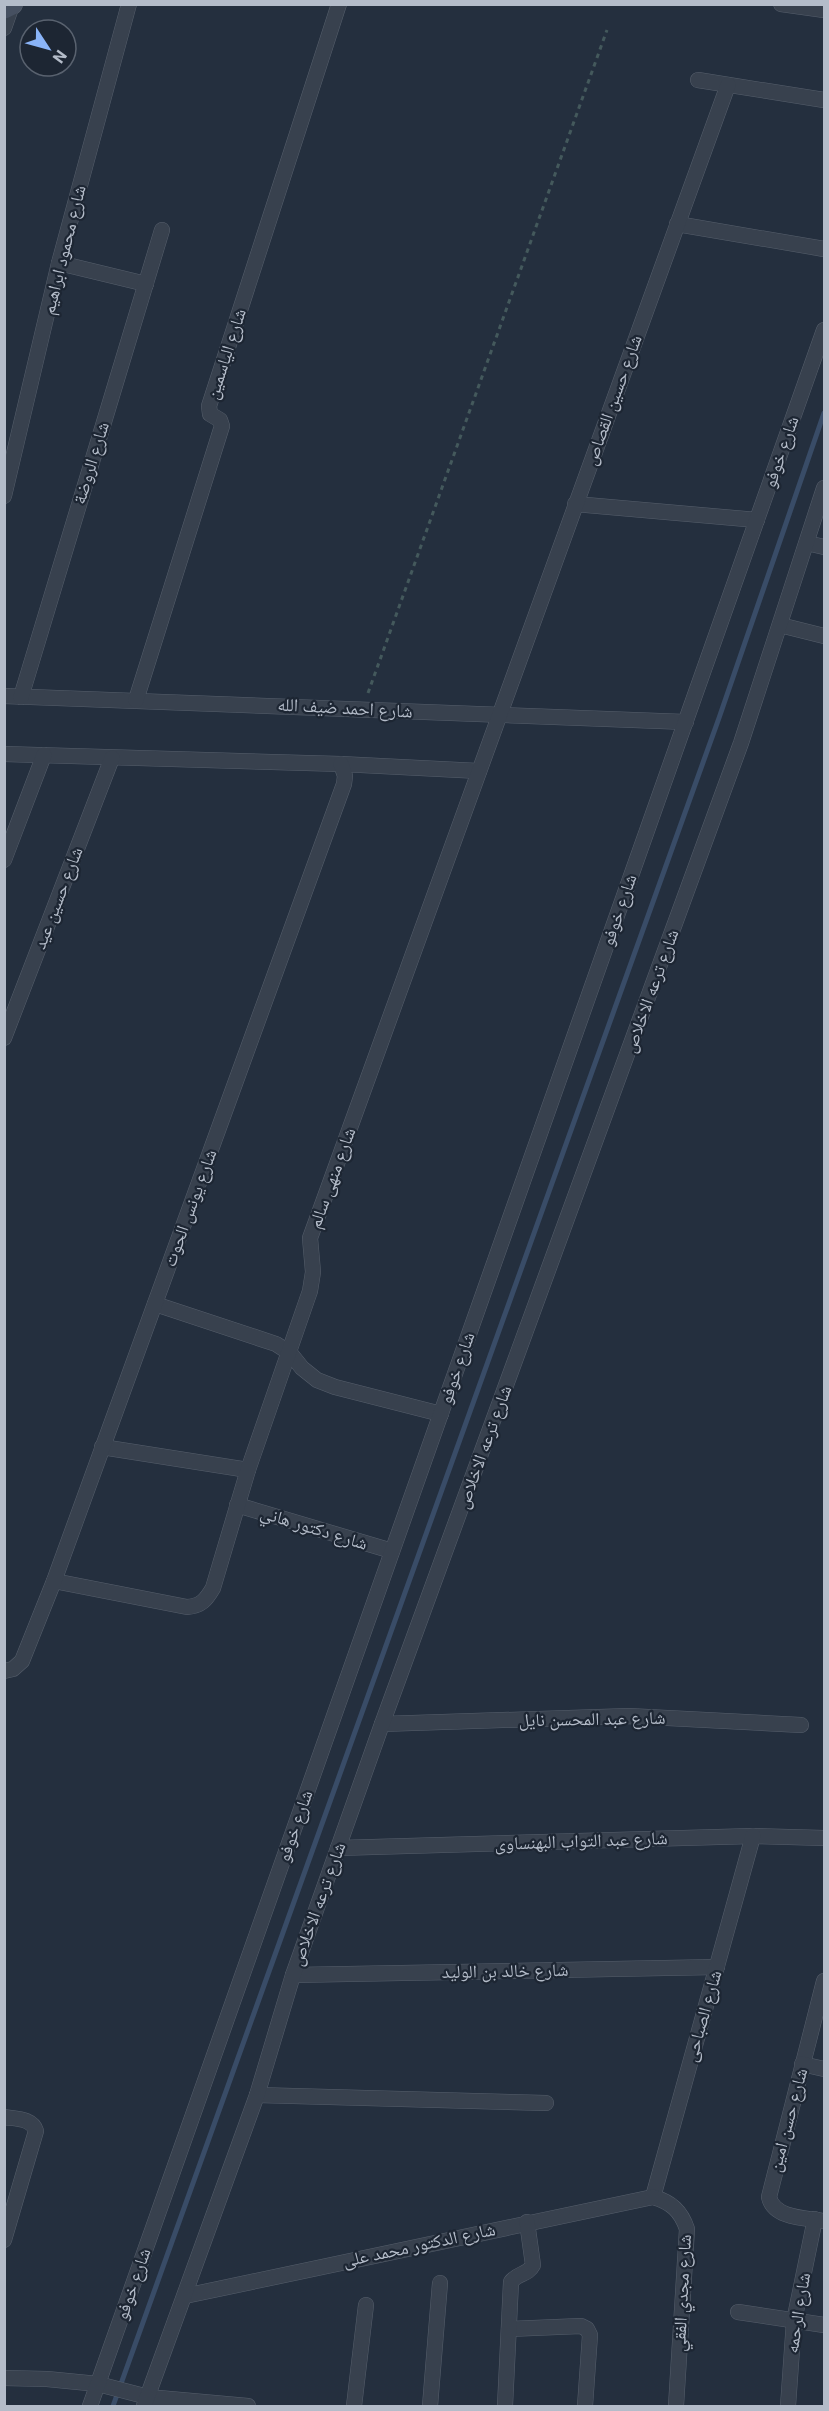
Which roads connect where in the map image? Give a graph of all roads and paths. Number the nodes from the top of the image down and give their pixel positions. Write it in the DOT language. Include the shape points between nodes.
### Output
graph roads {
  1 [pos="12,4"];
  2 [pos="129,4"];
  3 [pos="339,4"];
  4 [pos="781,4"];
  5 [pos="4,8"];
  6 [pos="825,10"];
  7 [pos="4,28"];
  8 [pos="607,30"];
  9 [pos="698,80"];
  10 [pos="728,85"];
  11 [pos="825,100"];
  12 [pos="677,224"];
  13 [pos="162,230"];
  14 [pos="825,249"];
  15 [pos="59,263"];
  16 [pos="146,284"];
  17 [pos="825,330"];
  18 [pos="824,494"];
  19 [pos="4,496"];
  20 [pos="576,504"];
  21 [pos="757,520"];
  22 [pos="807,543"];
  23 [pos="825,547"];
  24 [pos="780,625"];
  25 [pos="825,636"];
  26 [pos="4,696"];
  27 [pos="21,697"];
  28 [pos="136,700"];
  29 [pos="362,709"];
  30 [pos="500,716"];
  31 [pos="686,722"];
  32 [pos="4,754"];
  33 [pos="44,755"];
  34 [pos="112,758"];
  35 [pos="341,764"];
  36 [pos="479,771"];
  37 [pos="4,860"];
  38 [pos="4,1038"];
  39 [pos="155,1304"];
  40 [pos="290,1353"];
  41 [pos="441,1414"];
  42 [pos="102,1447"];
  43 [pos="248,1470"];
  44 [pos="237,1505"];
  45 [pos="392,1551"];
  46 [pos="54,1581"];
  47 [pos="4,1671"];
  48 [pos="382,1724"];
  49 [pos="801,1725"];
  50 [pos="753,1836"];
  51 [pos="825,1838"];
  52 [pos="338,1848"];
  53 [pos="717,1967"];
  54 [pos="293,1975"];
  55 [pos="825,1981"];
  56 [pos="802,2064"];
  57 [pos="825,2069"];
  58 [pos="257,2095"];
  59 [pos="546,2103"];
  60 [pos="4,2117"];
  61 [pos="653,2197"];
  62 [pos="820,2220"];
  63 [pos="527,2222"];
  64 [pos="4,2240"];
  65 [pos="440,2283"];
  66 [pos="184,2296"];
  67 [pos="366,2305"];
  68 [pos="738,2312"];
  69 [pos="794,2321"];
  70 [pos="825,2325"];
  71 [pos="509,2328"];
  72 [pos="4,2378"];
  73 [pos="98,2384"];
  74 [pos="146,2402"];
  75 [pos="90,2406"];
  76 [pos="248,2406"];
  77 [pos="354,2406"];
  78 [pos="430,2406"];
  79 [pos="505,2406"];
  80 [pos="585,2406"];
  81 [pos="676,2406"];
  82 [pos="788,2406"];
  1 -- 5 [label="main road"];
  1 -- 7 [label="street"];
  2 -- 15 [label="street, شارع محمود ابراهيم"];
  3 -- 28 [label="street, شارع الياسمين" via="208,406 222,426"];
  4 -- 6 [label="street"];
  8 -- 29 [label="path"];
  9 -- 10 [label="street"];
  10 -- 11 [label="street"];
  10 -- 12 [label="street, شارع حسين القصاص"];
  12 -- 14 [label="street"];
  12 -- 20 [label="street, شارع حسين القصاص"];
  13 -- 16 [label="street, شارع الروضة"];
  15 -- 16 [label="street"];
  15 -- 19 [label="street, شارع محمود ابراهيم"];
  16 -- 27 [label="street, شارع الروضة"];
  17 -- 21 [label="street, شارع خوفو"];
  18 -- 22 [label="street, شارع ترعه الاخلاص"];
  20 -- 21 [label="street"];
  20 -- 30 [label="street, شارع حسين القصاص"];
  21 -- 31 [label="street, شارع خوفو"];
  22 -- 23 [label="street"];
  22 -- 24 [label="street, شارع ترعه الاخلاص"];
  24 -- 25 [label="street"];
  24 -- 48 [label="street, شارع ترعه الاخلاص" via="737,755"];
  26 -- 27 [label="street, شارع احمد ضيف الله"];
  27 -- 28 [label="street, شارع احمد ضيف الله"];
  28 -- 29 [label="street, شارع احمد ضيف الله"];
  29 -- 30 [label="street, شارع احمد ضيف الله"];
  30 -- 31 [label="street, شارع احمد ضيف الله"];
  30 -- 36 [label="street, شارع منهى سالم"];
  31 -- 41 [label="street, شارع خوفو"];
  32 -- 33 [label="street"];
  33 -- 34 [label="street"];
  33 -- 37 [label="street"];
  34 -- 35 [label="street"];
  34 -- 38 [label="street, شارع حسين عيد"];
  35 -- 36 [label="street"];
  35 -- 39 [label="street, شارع يونس الحوت" via="345,784"];
  36 -- 40 [label="street, شارع منهى سالم" via="310,1238 310,1291"];
  39 -- 40 [label="street" via="262,1339"];
  39 -- 42 [label="street, شارع يونس الحوت"];
  40 -- 41 [label="street" via="317,1380 334,1387"];
  40 -- 43 [label="street, شارع منهى سالم"];
  41 -- 45 [label="street, شارع خوفو"];
  42 -- 43 [label="street"];
  42 -- 46 [label="street, شارع يونس الحوت"];
  43 -- 44 [label="street, شارع منهى سالم"];
  44 -- 45 [label="street, شارع دكتور هاني"];
  44 -- 46 [label="street, شارع منهى سالم" via="213,1588 197,1606"];
  45 -- 73 [label="street, شارع خوفو"];
  46 -- 47 [label="street, شارع يونس الحوت" via="27,1652 13,1669"];
  48 -- 49 [label="street, شارع عبد المحسن نايل" via="628,1716"];
  48 -- 52 [label="street, شارع ترعه الاخلاص"];
  50 -- 51 [label="street, شارع عبد التواب البهنساوى"];
  50 -- 52 [label="street, شارع عبد التواب البهنساوى"];
  50 -- 53 [label="street, شارع الصباحى"];
  52 -- 54 [label="street, شارع ترعه الاخلاص"];
  53 -- 54 [label="street, شارع خالد بن الوليد"];
  53 -- 61 [label="street, شارع الصباحى"];
  54 -- 58 [label="street, شارع ترعه الاخلاص"];
  55 -- 56 [label="street, شارع حسن امين"];
  56 -- 57 [label="street"];
  56 -- 62 [label="street, شارع حسن امين" via="769,2197 781,2213"];
  58 -- 59 [label="street"];
  58 -- 66 [label="street, شارع ترعه الاخلاص"];
  60 -- 64 [label="street" via="29,2121 36,2134"];
  61 -- 63 [label="street, شارع الدكتور محمد على"];
  61 -- 81 [label="street, شارع مجدي الفقي" via="663,2199 678,2211 687,2229"];
  62 -- 69 [label="street, شارع الرحمه"];
  63 -- 66 [label="street, شارع الدكتور محمد على"];
  63 -- 71 [label="street" via="532,2265 511,2282"];
  65 -- 78 [label="street"];
  66 -- 74 [label="street, شارع ترعه الاخلاص"];
  67 -- 77 [label="street"];
  68 -- 69 [label="street"];
  69 -- 70 [label="street"];
  69 -- 82 [label="street, شارع الرحمه"];
  71 -- 79 [label="street"];
  71 -- 80 [label="street" via="586,2329 590,2336"];
  72 -- 73 [label="street"];
  73 -- 74 [label="street"];
  73 -- 75 [label="street, شارع خوفو"];
  74 -- 76 [label="street"];
}
